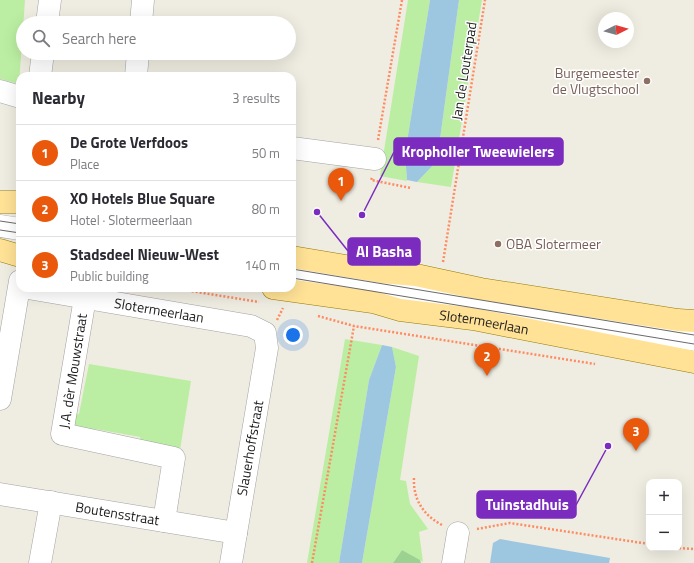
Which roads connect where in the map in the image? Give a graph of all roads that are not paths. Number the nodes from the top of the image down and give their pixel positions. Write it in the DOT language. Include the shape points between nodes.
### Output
graph roads {
  1 [pos="50,0"];
  2 [pos="143,0"];
  3 [pos="48,16"];
  4 [pos="142,16"];
  5 [pos="42,60"];
  6 [pos="137,60"];
  7 [pos="41,72"];
  8 [pos="136,72"];
  9 [pos="0,91"];
  10 [pos="16,96"];
  11 [pos="296,149"];
  12 [pos="375,159"];
  13 [pos="0,202"];
  14 [pos="16,202"];
  15 [pos="0,226"];
  16 [pos="16,228"];
  17 [pos="0,250"];
  18 [pos="16,255"];
  19 [pos="296,258"];
  20 [pos="296,275"];
  21 [pos="17,292"];
  22 [pos="54,292"];
  23 [pos="84,298"];
  24 [pos="274,300"];
  25 [pos="694,320"];
  26 [pos="265,333"];
  27 [pos="694,340"];
  28 [pos="694,362"];
  29 [pos="0,399"];
  30 [pos="0,494"];
  31 [pos="50,502"];
  32 [pos="164,521"];
  33 [pos="236,533"];
  34 [pos="458,533"];
  35 [pos="40,563"];
  36 [pos="231,563"];
  37 [pos="453,563"];
  1 -- 3 [label="street"];
  2 -- 4 [label="street"];
  5 -- 7 [label="street"];
  6 -- 8 [label="street"];
  9 -- 10 [label="street"];
  11 -- 12 [label="street"];
  13 -- 14 [label="main road"];
  15 -- 16 [label="street"];
  17 -- 18 [label="main road"];
  19 -- 25 [label="main road" via="381,272 416,275 489,290 678,320"];
  20 -- 27 [label="street, Slotermeerlaan"];
  21 -- 29 [label="street"];
  22 -- 23 [label="street, Slotermeerlaan"];
  23 -- 26 [label="street, Slotermeerlaan" via="251,326"];
  23 -- 32 [label="street, J.A. dèr Mouwstraat" via="62,434 174,458"];
  24 -- 28 [label="main road, Slotermeerlaan" via="373,302 400,310 473,319"];
  26 -- 33 [label="street, Slauerhoffstraat" via="268,348"];
  30 -- 31 [label="street, Boutensstraat"];
  31 -- 32 [label="street, Boutensstraat"];
  31 -- 35 [label="street"];
  32 -- 33 [label="street, Boutensstraat"];
  33 -- 36 [label="street, Slauerhoffstraat"];
  34 -- 37 [label="street"];
}
